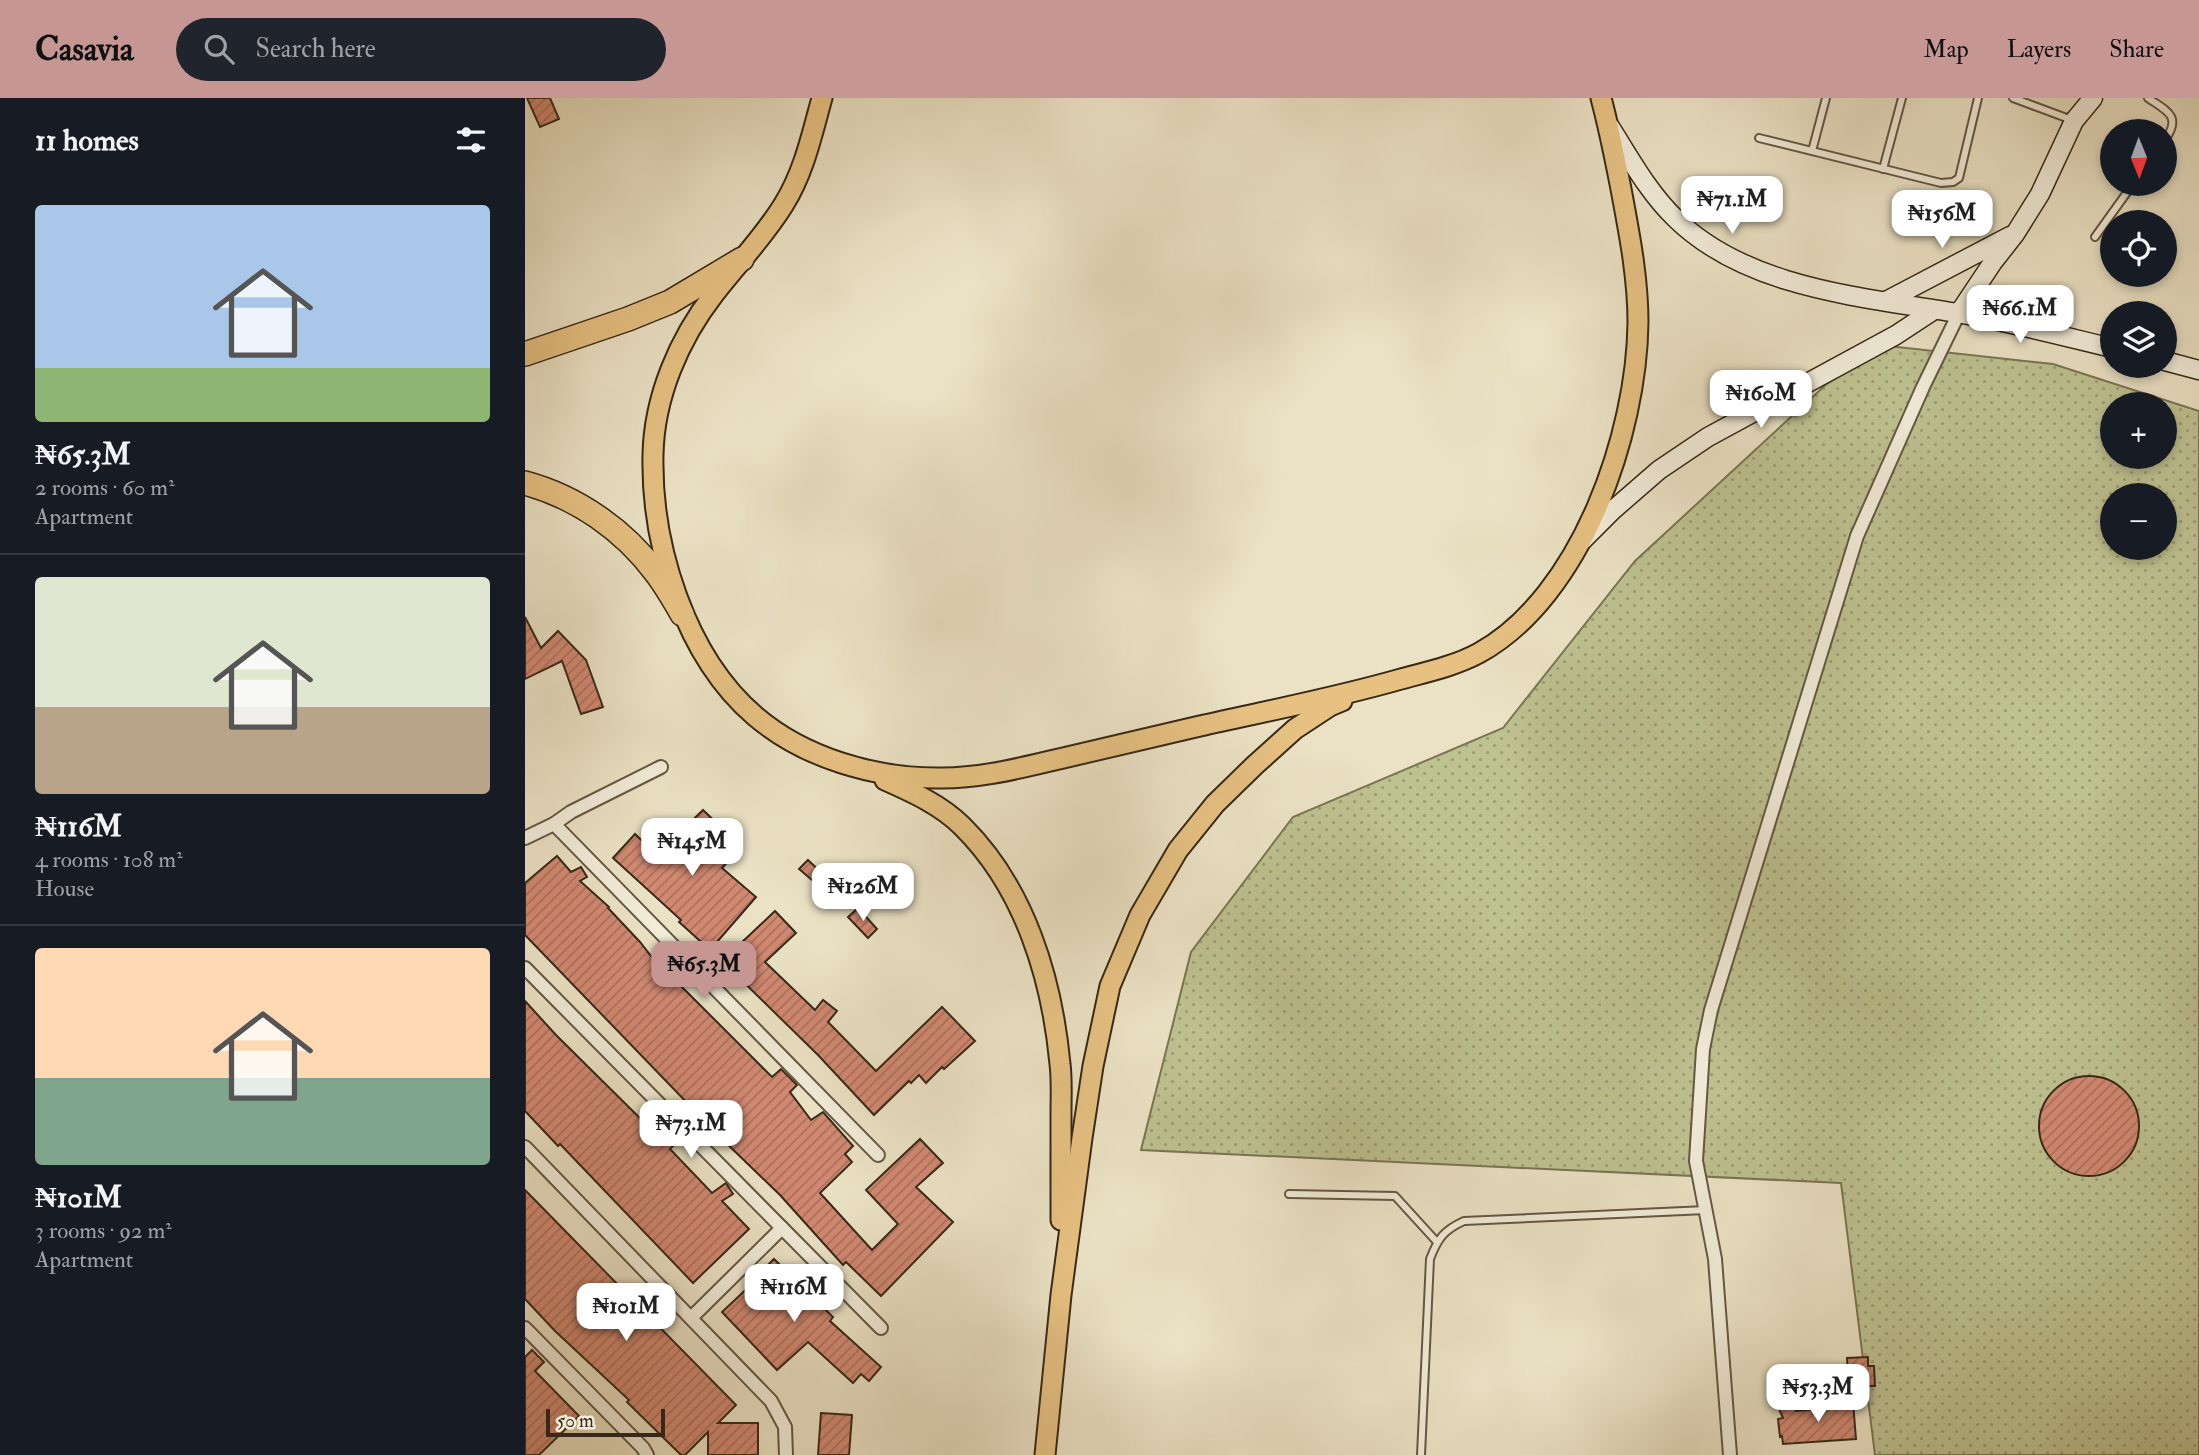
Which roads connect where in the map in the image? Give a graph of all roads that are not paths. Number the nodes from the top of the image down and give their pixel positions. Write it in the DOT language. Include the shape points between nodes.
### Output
graph roads {
  1 [pos="822,98"];
  2 [pos="1601,98"];
  3 [pos="1826,98"];
  4 [pos="1902,98"];
  5 [pos="1978,98"];
  6 [pos="2013,98"];
  7 [pos="2093,98"];
  8 [pos="2148,98"];
  9 [pos="2173,119"];
  10 [pos="2074,121"];
  11 [pos="1608,124"];
  12 [pos="1759,138"];
  13 [pos="1812,151"];
  14 [pos="1883,169"];
  15 [pos="2124,196"];
  16 [pos="2015,234"];
  17 [pos="2095,237"];
  18 [pos="742,259"];
  19 [pos="1886,301"];
  20 [pos="1934,310"];
  21 [pos="1959,313"];
  22 [pos="2100,345"];
  23 [pos="525,354"];
  24 [pos="2177,364"];
  25 [pos="2199,370"];
  26 [pos="525,483"];
  27 [pos="1581,542"];
  28 [pos="682,614"];
  29 [pos="1382,685"];
  30 [pos="661,767"];
  31 [pos="861,769"];
  32 [pos="554,824"];
  33 [pos="525,838"];
  34 [pos="525,968"];
  35 [pos="525,1147"];
  36 [pos="877,1155"];
  37 [pos="1289,1194"];
  38 [pos="1706,1210"];
  39 [pos="782,1228"];
  40 [pos="1436,1241"];
  41 [pos="1061,1295"];
  42 [pos="691,1318"];
  43 [pos="525,1328"];
  44 [pos="881,1328"];
  45 [pos="647,1455"];
  46 [pos="786,1455"];
  47 [pos="1045,1455"];
  48 [pos="1421,1455"];
  49 [pos="1730,1455"];
  1 -- 18 [label="main road" via="800,174 783,206"];
  2 -- 11 [label="main road"];
  3 -- 13 [label="lane"];
  4 -- 14 [label="lane"];
  5 -- 14 [label="lane" via="1959,177 1953,182"];
  6 -- 10 [label="lane"];
  7 -- 10 [label="street"];
  8 -- 9 [label="lane"];
  10 -- 16 [label="street" via="2040,194"];
  11 -- 19 [label="street" via="1652,193 1676,219 1714,248 1793,282"];
  11 -- 27 [label="main road" via="1629,232 1638,324 1623,432"];
  12 -- 13 [label="lane"];
  13 -- 14 [label="lane"];
  15 -- 17 [label="lane"];
  16 -- 19 [label="street"];
  16 -- 21 [label="street"];
  18 -- 23 [label="highway" via="670,302"];
  18 -- 28 [label="main road" via="692,323 664,387 657,417 654,491"];
  19 -- 20 [label="street"];
  20 -- 21 [label="street"];
  20 -- 27 [label="street" via="1708,437 1658,470"];
  21 -- 22 [label="street"];
  21 -- 38 [label="street" via="1857,536 1710,1010 1696,1161"];
  24 -- 25 [label="street"];
  26 -- 28 [label="highway" via="574,502 607,523 656,573"];
  27 -- 29 [label="main road" via="1552,586 1499,641 1473,657"];
  28 -- 31 [label="main road" via="727,687 755,717 788,739"];
  29 -- 31 [label="main road" via="1009,771 939,779"];
  29 -- 41 [label="main road" via="1330,706 1255,765 1178,850 1140,915 1110,986 1093,1066"];
  30 -- 32 [label="street"];
  31 -- 41 [label="main road" via="935,805 961,825 997,867 1027,925 1042,967 1061,1066"];
  32 -- 33 [label="street"];
  32 -- 36 [label="street"];
  34 -- 39 [label="street"];
  35 -- 42 [label="street"];
  37 -- 40 [label="lane" via="1395,1196"];
  38 -- 40 [label="lane" via="1464,1221"];
  38 -- 49 [label="street" via="1715,1259"];
  39 -- 42 [label="street"];
  39 -- 44 [label="street"];
  40 -- 48 [label="lane" via="1430,1259"];
  41 -- 47 [label="main road"];
  42 -- 46 [label="street" via="771,1402 785,1427"];
  43 -- 45 [label="street"];
}
